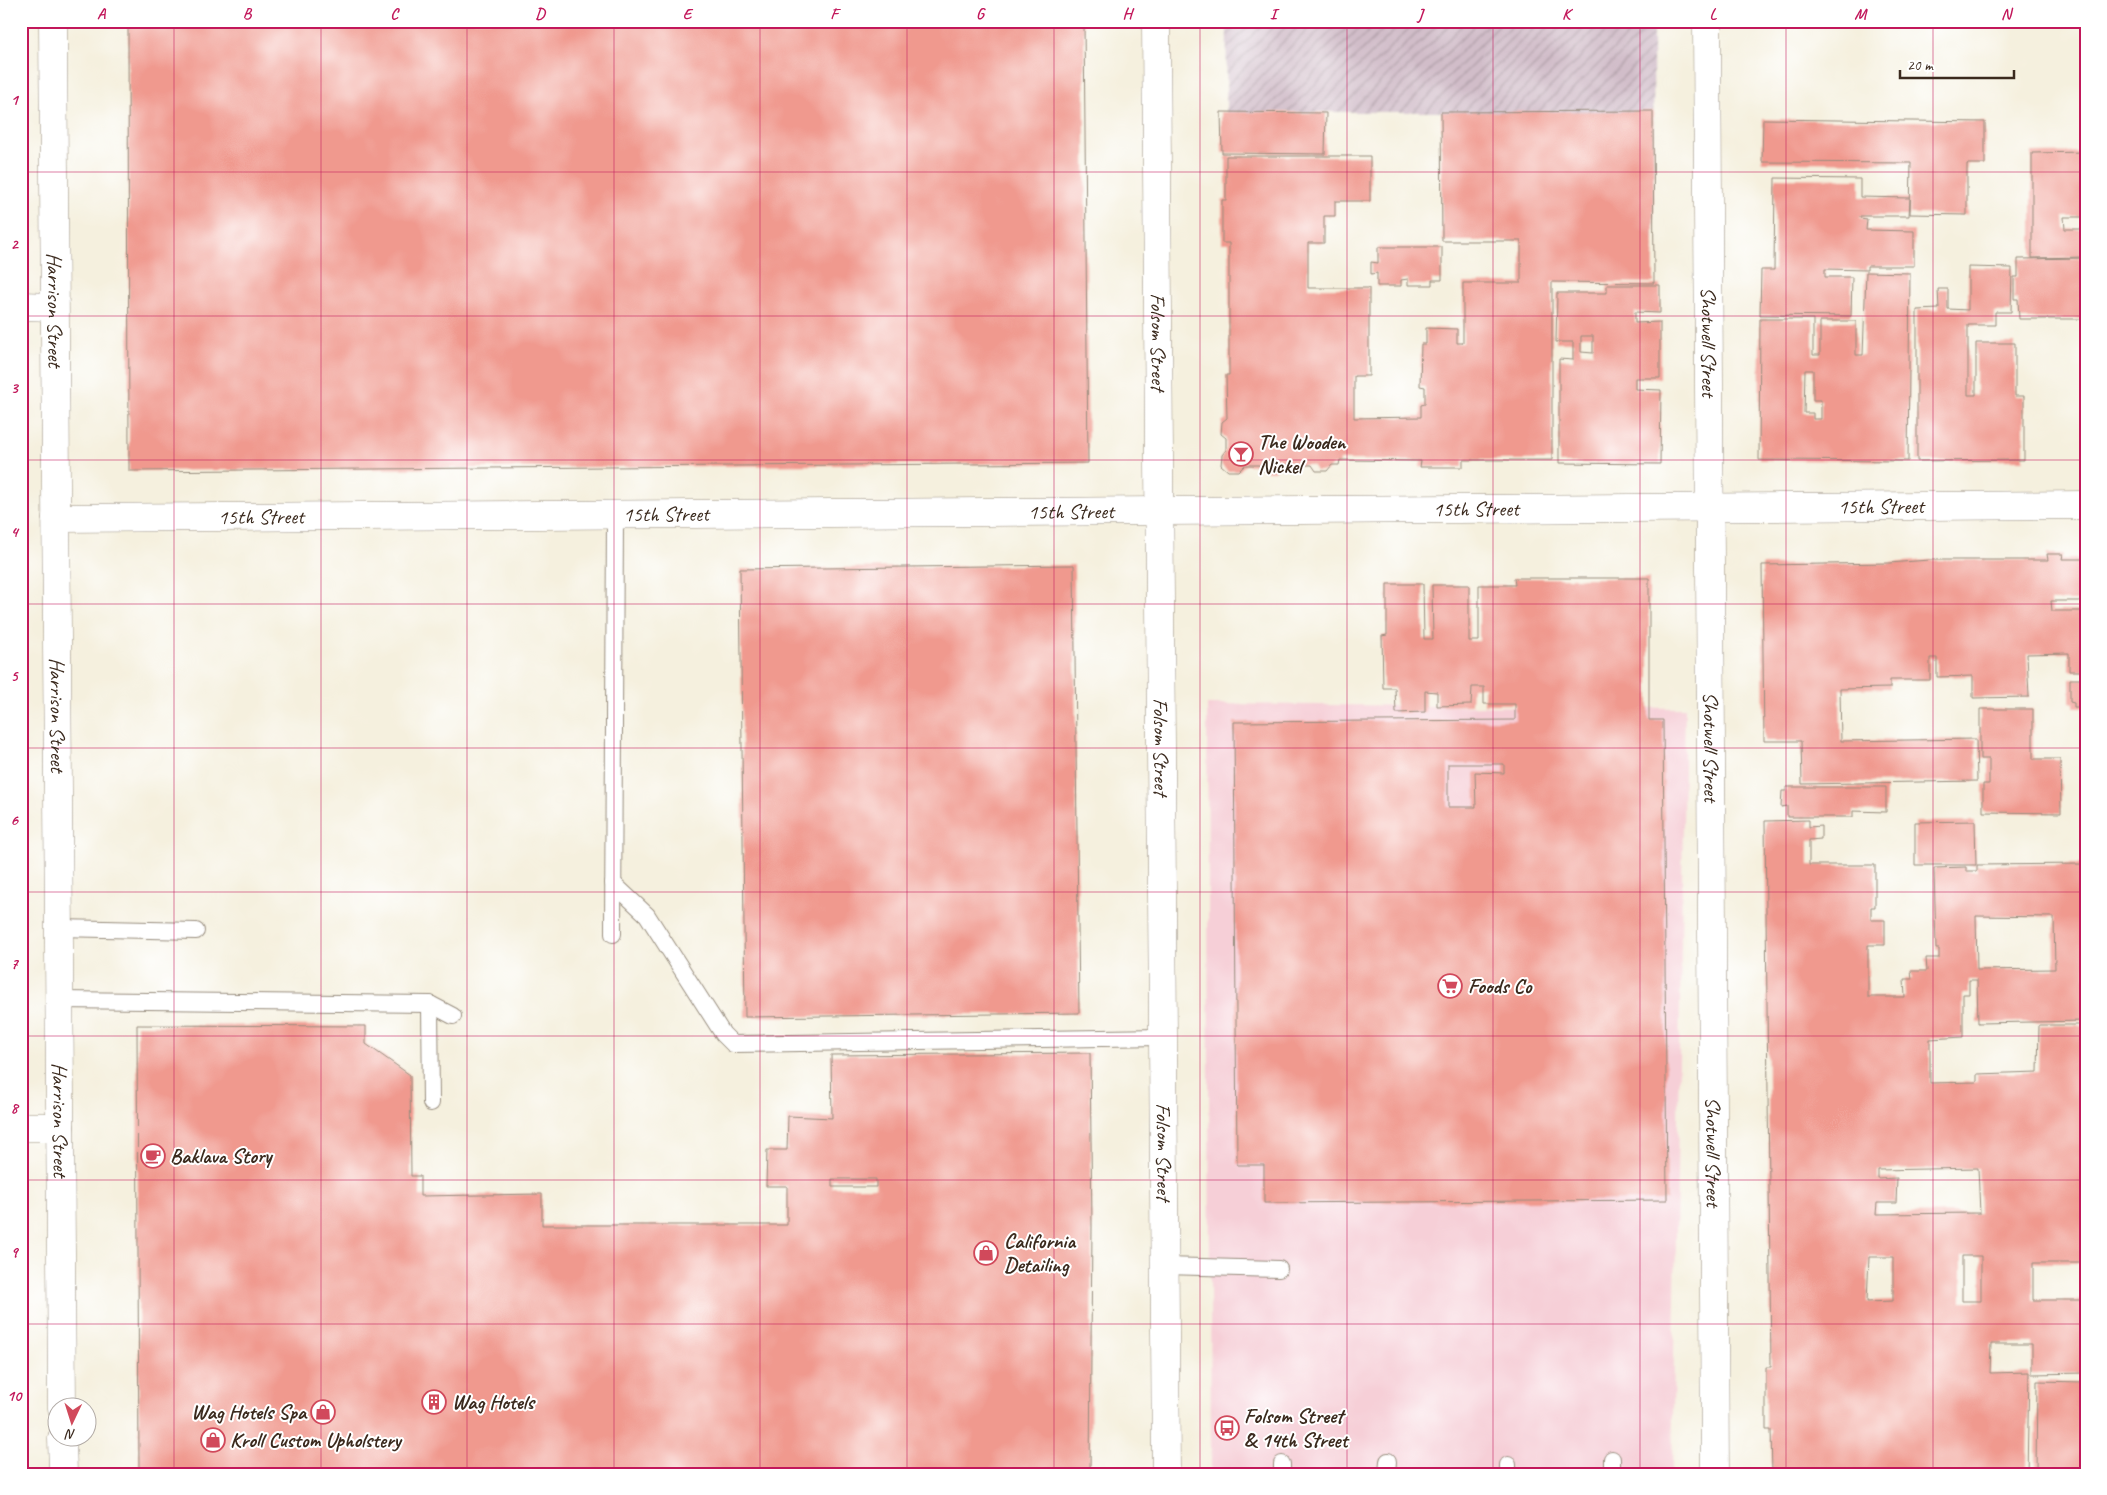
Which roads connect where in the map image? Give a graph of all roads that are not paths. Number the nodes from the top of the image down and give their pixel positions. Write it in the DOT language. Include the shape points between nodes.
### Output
graph roads {
  1 [pos="52,21"];
  2 [pos="1156,21"];
  3 [pos="1707,21"];
  4 [pos="21,306"];
  5 [pos="54,307"];
  6 [pos="2086,505"];
  7 [pos="1709,508"];
  8 [pos="1160,511"];
  9 [pos="614,514"];
  10 [pos="56,518"];
  11 [pos="614,883"];
  12 [pos="58,928"];
  13 [pos="196,931"];
  14 [pos="614,934"];
  15 [pos="58,1000"];
  16 [pos="430,1004"];
  17 [pos="453,1016"];
  18 [pos="1163,1037"];
  19 [pos="431,1103"];
  20 [pos="21,1127"];
  21 [pos="60,1127"];
  22 [pos="1164,1266"];
  23 [pos="1279,1269"];
  24 [pos="62,1398"];
  25 [pos="62,1448"];
  26 [pos="63,1474"];
  27 [pos="1166,1474"];
  28 [pos="1715,1474"];
  1 -- 5 [label="street, Harrison Street"];
  2 -- 8 [label="street, Folsom Street"];
  3 -- 7 [label="street, Shotwell Street"];
  4 -- 5 [label="street"];
  5 -- 10 [label="street, Harrison Street"];
  6 -- 7 [label="street, 15th Street"];
  7 -- 8 [label="street, 15th Street"];
  7 -- 28 [label="street, Shotwell Street"];
  8 -- 9 [label="street, 15th Street"];
  8 -- 18 [label="street, Folsom Street"];
  9 -- 10 [label="street, 15th Street"];
  9 -- 11 [label="lane"];
  10 -- 12 [label="street, Harrison Street"];
  11 -- 14 [label="lane"];
  11 -- 18 [label="lane" via="647,914 723,1034 733,1044"];
  12 -- 13 [label="lane"];
  12 -- 15 [label="street, Harrison Street"];
  15 -- 16 [label="lane"];
  15 -- 21 [label="street, Harrison Street"];
  16 -- 17 [label="lane"];
  16 -- 19 [label="lane"];
  18 -- 22 [label="street, Folsom Street"];
  20 -- 21 [label="street"];
  21 -- 24 [label="street, Harrison Street"];
  22 -- 23 [label="lane"];
  22 -- 27 [label="street, Folsom Street"];
  25 -- 26 [label="street"];
}
